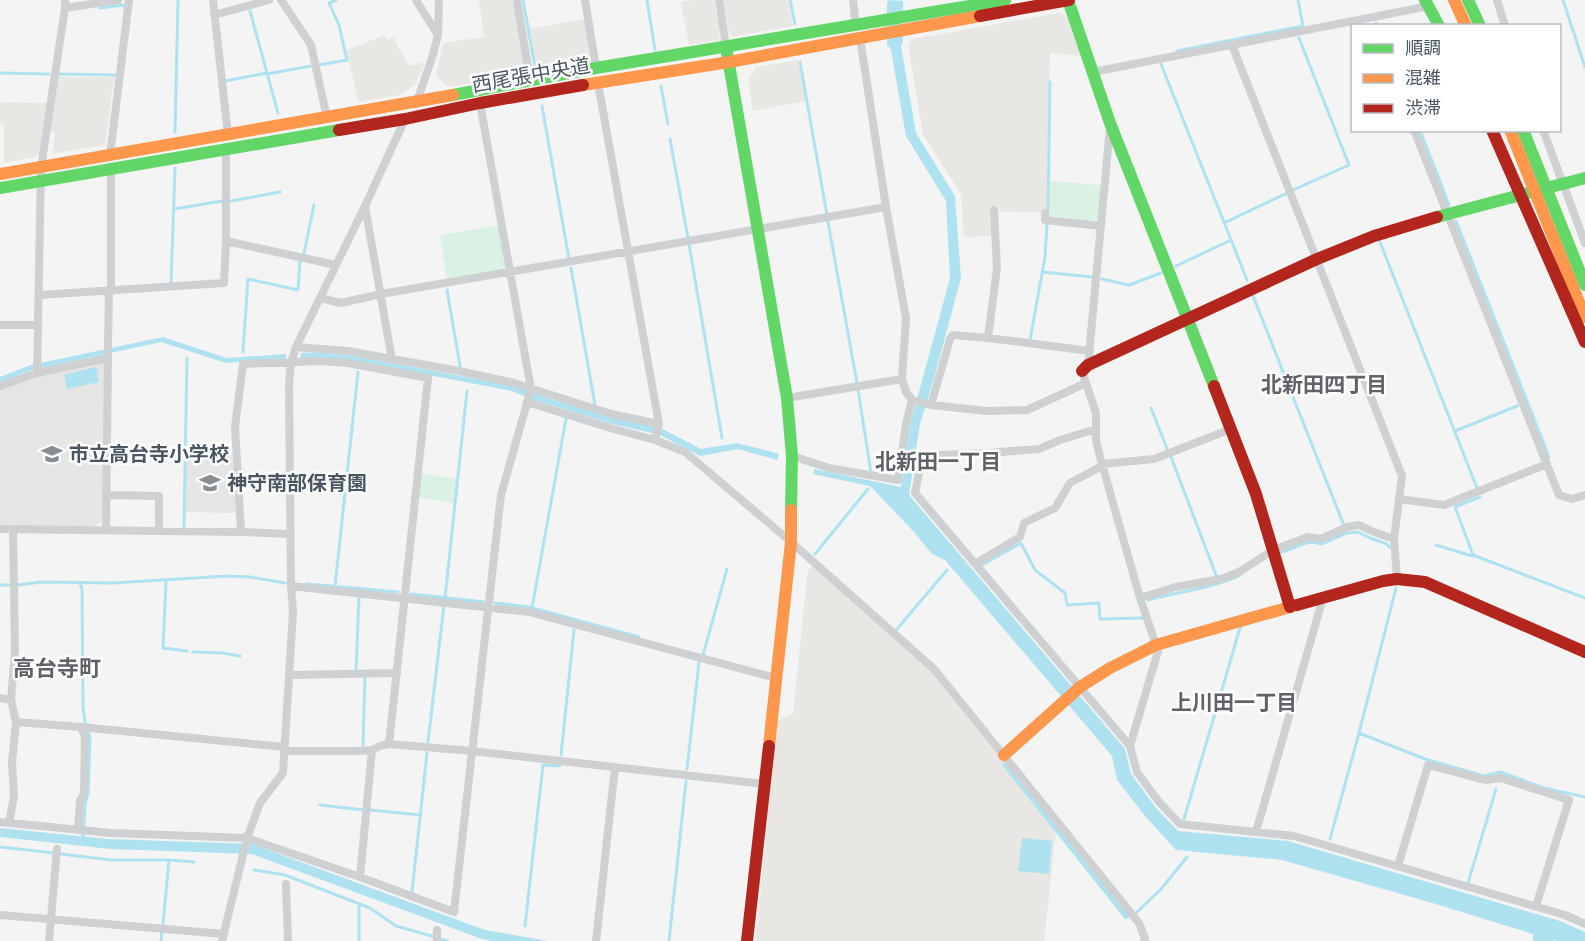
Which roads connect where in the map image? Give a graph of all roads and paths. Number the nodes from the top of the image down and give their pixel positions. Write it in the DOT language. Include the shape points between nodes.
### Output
graph roads {
  1 [pos="118,0"];
  2 [pos="129,0"];
  3 [pos="213,0"];
  4 [pos="268,0"];
  5 [pos="281,0"];
  6 [pos="416,0"];
  7 [pos="439,0"];
  8 [pos="517,0"];
  9 [pos="585,0"];
  10 [pos="719,0"];
  11 [pos="853,0"];
  12 [pos="1005,0"];
  13 [pos="1068,0"];
  14 [pos="1454,0"];
  15 [pos="1470,0"];
  16 [pos="1497,0"];
  17 [pos="1427,3"];
  18 [pos="65,4"];
  19 [pos="965,4"];
  20 [pos="214,15"];
  21 [pos="1371,22"];
  22 [pos="910,23"];
  23 [pos="1438,24"];
  24 [pos="1465,24"];
  25 [pos="1481,24"];
  26 [pos="1505,24"];
  27 [pos="1351,25"];
  28 [pos="856,26"];
  29 [pos="878,29"];
  30 [pos="438,35"];
  31 [pos="860,38"];
  32 [pos="1232,45"];
  33 [pos="726,47"];
  34 [pos="729,62"];
  35 [pos="596,68"];
  36 [pos="1093,72"];
  37 [pos="530,80"];
  38 [pos="598,82"];
  39 [pos="418,102"];
  40 [pos="480,103"];
  41 [pos="327,117"];
  42 [pos="405,119"];
  43 [pos="1110,123"];
  44 [pos="1415,132"];
  45 [pos="1493,132"];
  46 [pos="1510,132"];
  47 [pos="1524,132"];
  48 [pos="1544,132"];
  49 [pos="228,135"];
  50 [pos="226,148"];
  51 [pos="110,155"];
  52 [pos="40,167"];
  53 [pos="111,169"];
  54 [pos="0,174"];
  55 [pos="1585,178"];
  56 [pos="41,181"];
  57 [pos="1562,184"];
  58 [pos="0,188"];
  59 [pos="1521,196"];
  60 [pos="365,206"];
  61 [pos="886,207"];
  62 [pos="994,210"];
  63 [pos="1045,213"];
  64 [pos="1447,214"];
  65 [pos="1101,226"];
  66 [pos="757,229"];
  67 [pos="226,240"];
  68 [pos="1585,243"];
  69 [pos="629,251"];
  70 [pos="1317,259"];
  71 [pos="336,265"];
  72 [pos="509,273"];
  73 [pos="1585,285"];
  74 [pos="110,290"];
  75 [pos="381,294"];
  76 [pos="39,295"];
  77 [pos="320,298"];
  78 [pos="1585,318"];
  79 [pos="1186,319"];
  80 [pos="0,325"];
  81 [pos="38,325"];
  82 [pos="988,338"];
  83 [pos="1585,342"];
  84 [pos="296,347"];
  85 [pos="1090,351"];
  86 [pos="108,353"];
  87 [pos="392,360"];
  88 [pos="291,363"];
  89 [pos="37,368"];
  90 [pos="1085,373"];
  91 [pos="902,379"];
  92 [pos="0,386"];
  93 [pos="529,395"];
  94 [pos="787,398"];
  95 [pos="914,400"];
  96 [pos="930,405"];
  97 [pos="1096,429"];
  98 [pos="1231,429"];
  99 [pos="657,432"];
  100 [pos="792,456"];
  101 [pos="901,459"];
  102 [pos="921,463"];
  103 [pos="1547,464"];
  104 [pos="1102,465"];
  105 [pos="107,495"];
  106 [pos="1585,495"];
  107 [pos="1399,499"];
  108 [pos="0,529"];
  109 [pos="13,530"];
  110 [pos="106,531"];
  111 [pos="159,531"];
  112 [pos="241,532"];
  113 [pos="291,534"];
  114 [pos="1394,539"];
  115 [pos="791,542"];
  116 [pos="1273,550"];
  117 [pos="975,564"];
  118 [pos="1397,579"];
  119 [pos="291,586"];
  120 [pos="405,598"];
  121 [pos="1140,598"];
  122 [pos="1323,598"];
  123 [pos="1290,607"];
  124 [pos="489,608"];
  125 [pos="1156,645"];
  126 [pos="1585,652"];
  127 [pos="397,673"];
  128 [pos="289,675"];
  129 [pos="776,678"];
  130 [pos="1079,688"];
  131 [pos="0,698"];
  132 [pos="11,700"];
  133 [pos="16,722"];
  134 [pos="84,727"];
  135 [pos="389,744"];
  136 [pos="1130,746"];
  137 [pos="285,749"];
  138 [pos="372,750"];
  139 [pos="472,752"];
  140 [pos="1004,755"];
  141 [pos="615,767"];
  142 [pos="764,784"];
  143 [pos="5,823"];
  144 [pos="81,831"];
  145 [pos="1256,832"];
  146 [pos="246,840"];
  147 [pos="57,849"];
  148 [pos="1398,866"];
  149 [pos="360,877"];
  150 [pos="286,884"];
  151 [pos="1536,906"];
  152 [pos="0,915"];
  153 [pos="51,920"];
  154 [pos="1585,924"];
  155 [pos="437,930"];
  156 [pos="223,937"];
  157 [pos="49,941"];
  158 [pos="288,941"];
  159 [pos="437,941"];
  160 [pos="596,941"];
  161 [pos="747,941"];
  162 [pos="1144,941"];
  1 -- 18 [label="street"];
  2 -- 51 [label="street"];
  3 -- 20 [label="street"];
  4 -- 20 [label="street"];
  5 -- 41 [label="street" via="311,45"];
  6 -- 30 [label="street"];
  7 -- 30 [label="street"];
  8 -- 37 [label="street"];
  9 -- 35 [label="street"];
  10 -- 33 [label="street"];
  11 -- 28 [label="street"];
  12 -- 19 [label="main road, 西尾張中央道"];
  13 -- 22 [label="main road, 西尾張中央道"];
  13 -- 36 [label="main road"];
  14 -- 24 [label="main road"];
  15 -- 25 [label="main road"];
  16 -- 26 [label="street"];
  17 -- 21 [label="street"];
  17 -- 23 [label="main road"];
  18 -- 52 [label="street"];
  19 -- 22 [label="main road, 西尾張中央道"];
  20 -- 49 [label="street"];
  22 -- 29 [label="main road, 西尾張中央道"];
  27 -- 32 [label="street"];
  28 -- 29 [label="main road, 西尾張中央道"];
  28 -- 33 [label="main road, 西尾張中央道"];
  29 -- 31 [label="main road, 西尾張中央道"];
  30 -- 39 [label="street"];
  31 -- 34 [label="main road, 西尾張中央道"];
  31 -- 61 [label="street"];
  32 -- 36 [label="street"];
  32 -- 70 [label="street"];
  33 -- 34 [label="main road"];
  33 -- 35 [label="main road, 西尾張中央道"];
  34 -- 38 [label="main road, 西尾張中央道"];
  34 -- 66 [label="main road"];
  35 -- 37 [label="main road, 西尾張中央道"];
  36 -- 43 [label="main road"];
  37 -- 39 [label="main road, 西尾張中央道"];
  38 -- 40 [label="main road, 西尾張中央道"];
  38 -- 69 [label="street"];
  39 -- 41 [label="main road, 西尾張中央道"];
  39 -- 42 [label="street"];
  40 -- 42 [label="main road, 西尾張中央道"];
  40 -- 72 [label="street"];
  41 -- 49 [label="main road, 西尾張中央道"];
  42 -- 50 [label="main road, 西尾張中央道"];
  42 -- 60 [label="street"];
  43 -- 65 [label="street"];
  43 -- 79 [label="main road"];
  44 -- 64 [label="street"];
  45 -- 59 [label="main road"];
  46 -- 78 [label="main road"];
  47 -- 73 [label="main road"];
  48 -- 57 [label="street"];
  49 -- 51 [label="main road, 西尾張中央道"];
  50 -- 53 [label="main road, 西尾張中央道"];
  50 -- 67 [label="street"];
  51 -- 52 [label="main road, 西尾張中央道"];
  52 -- 54 [label="main road, 西尾張中央道"];
  52 -- 56 [label="street"];
  53 -- 56 [label="main road, 西尾張中央道"];
  53 -- 74 [label="street"];
  55 -- 57 [label="main road"];
  56 -- 58 [label="main road, 西尾張中央道"];
  56 -- 76 [label="street"];
  57 -- 59 [label="main road"];
  57 -- 68 [label="street"];
  59 -- 64 [label="main road"];
  59 -- 83 [label="main road"];
  60 -- 71 [label="street"];
  60 -- 75 [label="street"];
  61 -- 66 [label="street"];
  61 -- 91 [label="street" via="906,318"];
  62 -- 82 [label="street" via="997,268"];
  63 -- 65 [label="street" via="1045,220"];
  64 -- 70 [label="main road" via="1374,236"];
  64 -- 103 [label="street"];
  65 -- 85 [label="street"];
  66 -- 69 [label="street"];
  66 -- 94 [label="main road"];
  67 -- 71 [label="street"];
  67 -- 74 [label="street" via="224,283"];
  69 -- 72 [label="street"];
  69 -- 99 [label="street"];
  70 -- 79 [label="main road"];
  70 -- 107 [label="street" via="1402,476"];
  71 -- 77 [label="street"];
  72 -- 75 [label="street"];
  72 -- 93 [label="street"];
  74 -- 76 [label="street"];
  74 -- 86 [label="street"];
  75 -- 77 [label="street" via="341,303"];
  75 -- 87 [label="street"];
  76 -- 81 [label="street"];
  77 -- 84 [label="street"];
  79 -- 90 [label="main road"];
  79 -- 98 [label="main road"];
  80 -- 81 [label="street"];
  81 -- 89 [label="street"];
  82 -- 85 [label="street"];
  82 -- 96 [label="street" via="953,335"];
  84 -- 87 [label="street" via="348,351"];
  84 -- 88 [label="street"];
  85 -- 90 [label="street"];
  86 -- 89 [label="street"];
  86 -- 105 [label="street"];
  87 -- 93 [label="street" via="514,383"];
  88 -- 112 [label="street" via="243,364 235,427"];
  88 -- 113 [label="street"];
  88 -- 120 [label="street" via="348,363 428,378"];
  89 -- 92 [label="street"];
  90 -- 96 [label="street" via="1027,410 986,411"];
  90 -- 97 [label="street" via="1096,413"];
  91 -- 94 [label="street"];
  91 -- 95 [label="street"];
  93 -- 99 [label="street" via="611,414"];
  93 -- 99 [label="street" via="610,428"];
  93 -- 124 [label="street" via="501,495"];
  94 -- 100 [label="main road"];
  95 -- 96 [label="street"];
  95 -- 101 [label="street"];
  97 -- 102 [label="street" via="1039,449 939,455"];
  97 -- 104 [label="street"];
  98 -- 104 [label="street" via="1154,459"];
  98 -- 116 [label="main road"];
  99 -- 115 [label="street"];
  100 -- 101 [label="street" via="829,468 898,480"];
  100 -- 115 [label="main road"];
  101 -- 102 [label="street"];
  102 -- 117 [label="street" via="915,493"];
  103 -- 106 [label="street" via="1559,495 1572,500"];
  103 -- 107 [label="street" via="1444,505"];
  104 -- 117 [label="street" via="1070,483 1055,508 1024,524 1020,537"];
  104 -- 121 [label="street"];
  105 -- 110 [label="street"];
  105 -- 111 [label="street" via="159,496"];
  107 -- 114 [label="street"];
  108 -- 109 [label="street"];
  109 -- 110 [label="street"];
  109 -- 132 [label="street" via="15,651"];
  110 -- 111 [label="street"];
  111 -- 112 [label="street"];
  112 -- 113 [label="street"];
  113 -- 119 [label="street"];
  114 -- 116 [label="street" via="1359,525"];
  114 -- 118 [label="street"];
  115 -- 129 [label="main road"];
  115 -- 140 [label="street" via="934,669"];
  116 -- 121 [label="street" via="1221,579"];
  116 -- 123 [label="main road"];
  117 -- 130 [label="street"];
  118 -- 122 [label="main road"];
  118 -- 126 [label="main road" via="1438,586"];
  119 -- 120 [label="street"];
  119 -- 128 [label="street"];
  120 -- 124 [label="street"];
  120 -- 127 [label="street"];
  121 -- 125 [label="street"];
  122 -- 123 [label="main road"];
  122 -- 145 [label="street"];
  123 -- 125 [label="main road"];
  124 -- 129 [label="street" via="529,612"];
  124 -- 139 [label="street"];
  125 -- 130 [label="main road"];
  125 -- 136 [label="street" via="1158,651"];
  127 -- 128 [label="street"];
  127 -- 135 [label="street"];
  128 -- 137 [label="street"];
  129 -- 142 [label="main road"];
  130 -- 136 [label="street"];
  130 -- 140 [label="main road"];
  131 -- 132 [label="street"];
  132 -- 133 [label="street"];
  133 -- 134 [label="street"];
  133 -- 143 [label="street" via="14,796"];
  134 -- 137 [label="street"];
  134 -- 144 [label="street"];
  135 -- 138 [label="street"];
  135 -- 139 [label="street"];
  136 -- 145 [label="street" via="1137,772 1180,824"];
  137 -- 138 [label="street"];
  137 -- 146 [label="street" via="283,773 260,803"];
  138 -- 149 [label="street"];
  139 -- 141 [label="street"];
  139 -- 149 [label="street" via="454,912"];
  140 -- 162 [label="street" via="1139,923"];
  141 -- 142 [label="street"];
  141 -- 160 [label="street"];
  142 -- 161 [label="main road"];
  143 -- 144 [label="street"];
  144 -- 146 [label="street"];
  145 -- 148 [label="street" via="1294,836"];
  146 -- 149 [label="street"];
  146 -- 156 [label="street"];
  147 -- 153 [label="street"];
  148 -- 151 [label="street"];
  148 -- 151 [label="street" via="1428,765 1485,780 1501,778 1569,800"];
  150 -- 158 [label="street"];
  151 -- 154 [label="street"];
  152 -- 153 [label="street"];
  153 -- 156 [label="street"];
  153 -- 157 [label="street"];
  155 -- 159 [label="street"];
}
